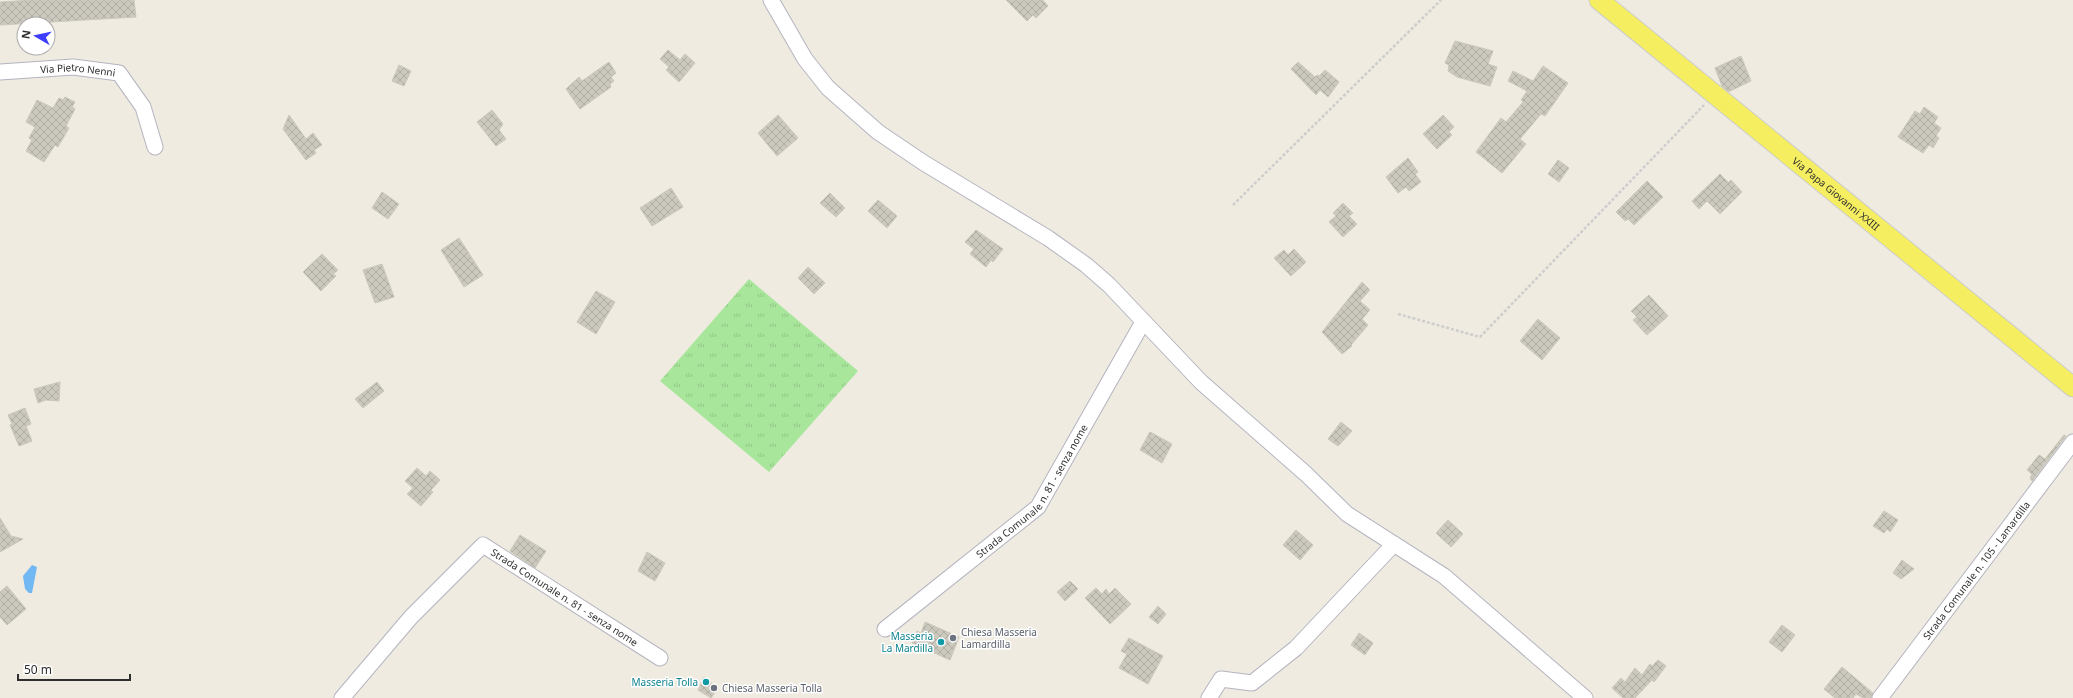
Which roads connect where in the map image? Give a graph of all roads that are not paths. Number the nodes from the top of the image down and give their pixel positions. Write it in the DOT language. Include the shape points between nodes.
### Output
graph roads {
  1 [pos="771,0"];
  2 [pos="1598,0"];
  3 [pos="0,72"];
  4 [pos="155,147"];
  5 [pos="1143,322"];
  6 [pos="2073,387"];
  7 [pos="2073,442"];
  8 [pos="1394,544"];
  9 [pos="885,629"];
  10 [pos="660,658"];
  11 [pos="342,698"];
  12 [pos="1208,698"];
  13 [pos="1585,698"];
  14 [pos="1880,698"];
  1 -- 5 [label="street" via="805,59 828,88 878,132 1048,238 1086,265 1109,285"];
  2 -- 6 [label="main road, Via Papa Giovanni XXIII"];
  3 -- 4 [label="street, Via Pietro Nenni" via="73,67 119,72 143,107"];
  5 -- 8 [label="street" via="1201,382 1347,514"];
  5 -- 9 [label="street, Strada Comunale n. 81 - senza nome" via="1038,507"];
  7 -- 14 [label="street, Strada Comunale n. 105 - Lamardilla"];
  8 -- 12 [label="street" via="1296,648 1252,683 1221,679"];
  8 -- 13 [label="street" via="1450,581"];
  10 -- 11 [label="street, Strada Comunale n. 81 - senza nome" via="483,545 411,617"];
}
